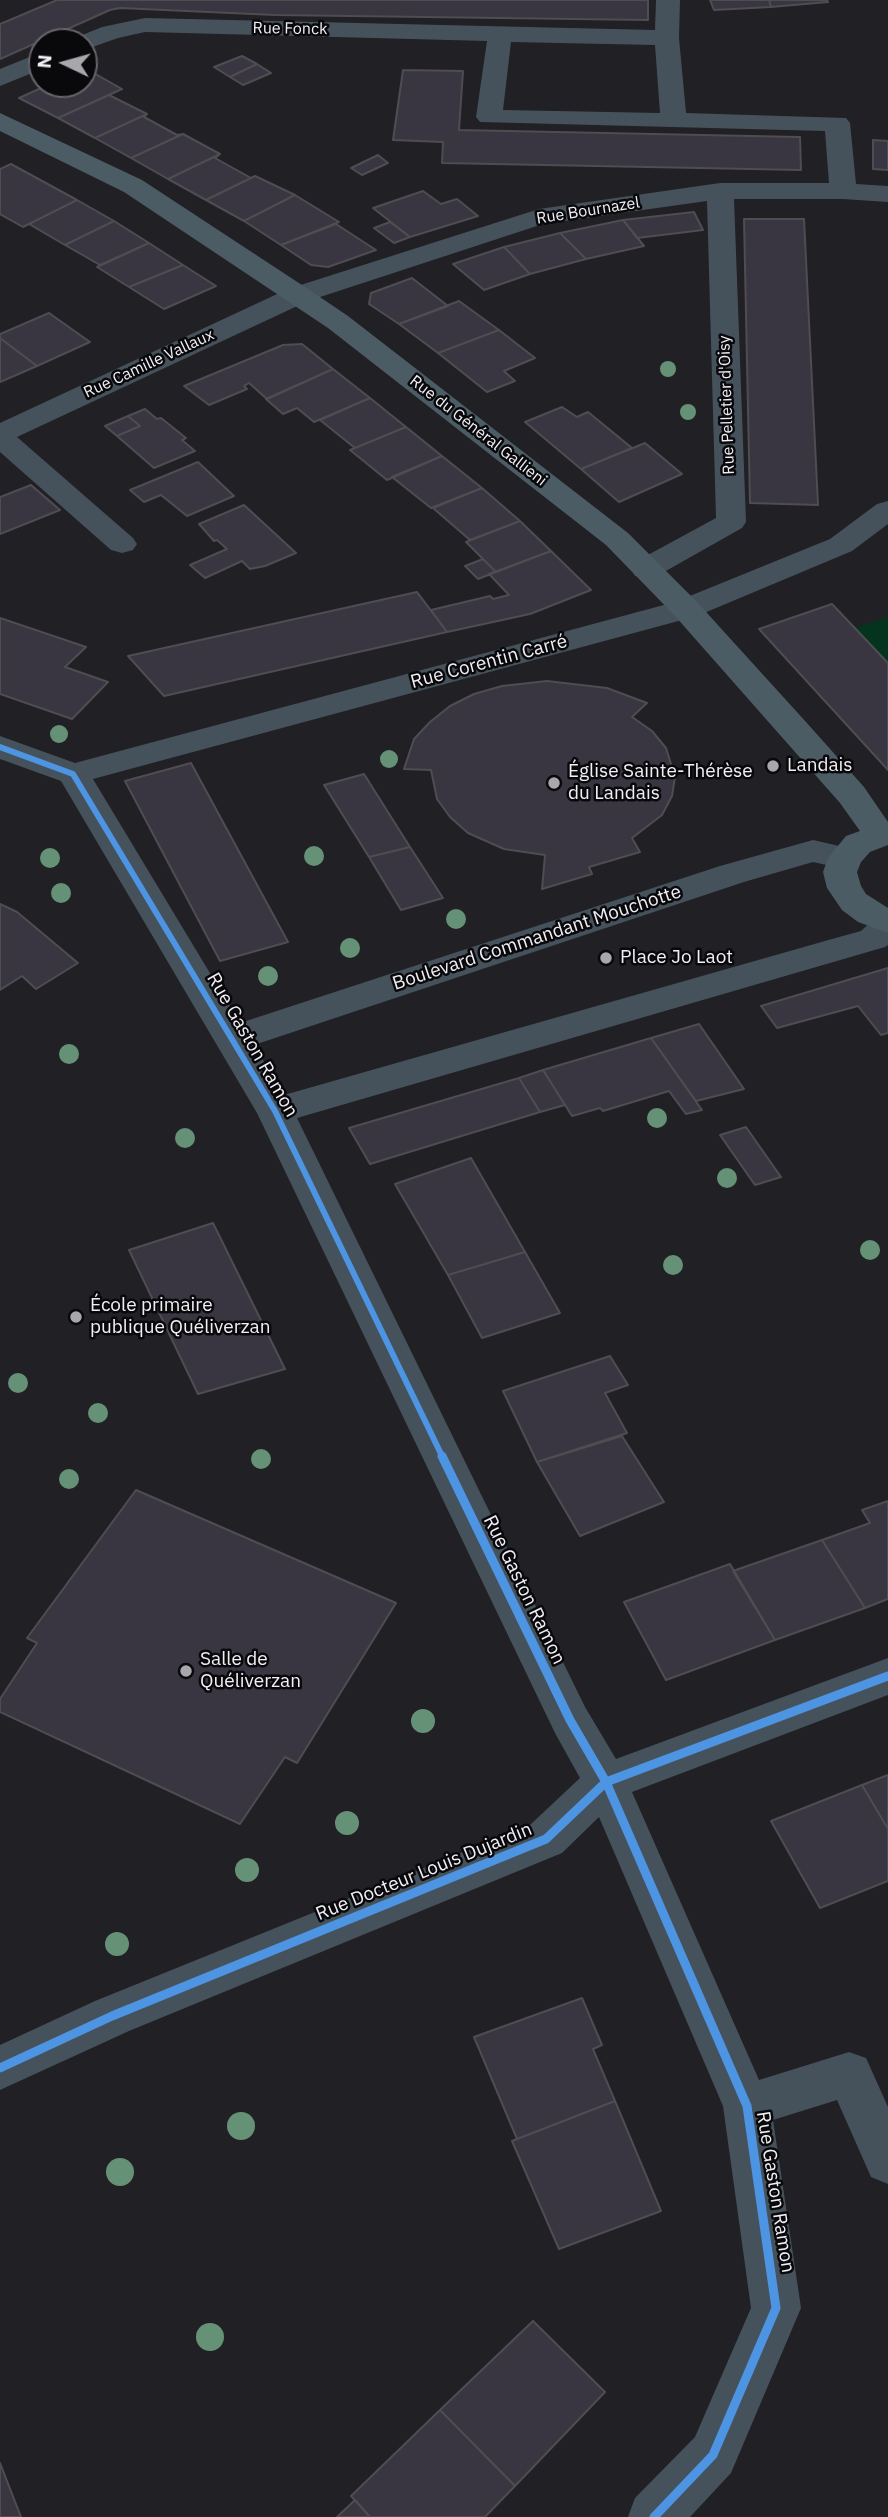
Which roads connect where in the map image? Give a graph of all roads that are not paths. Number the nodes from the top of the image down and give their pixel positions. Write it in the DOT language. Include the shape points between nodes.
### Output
graph roads {
  1 [pos="668,0"];
  2 [pos="500,34"];
  3 [pos="98,37"];
  4 [pos="667,38"];
  5 [pos="28,66"];
  6 [pos="0,78"];
  7 [pos="0,121"];
  8 [pos="674,121"];
  9 [pos="720,191"];
  10 [pos="843,191"];
  11 [pos="888,194"];
  12 [pos="299,295"];
  13 [pos="0,435"];
  14 [pos="888,510"];
  15 [pos="122,544"];
  16 [pos="646,569"];
  17 [pos="685,609"];
  18 [pos="0,747"];
  19 [pos="73,774"];
  20 [pos="883,834"];
  21 [pos="845,858"];
  22 [pos="888,923"];
  23 [pos="231,1039"];
  24 [pos="275,1111"];
  25 [pos="888,1676"];
  26 [pos="606,1782"];
  27 [pos="0,2068"];
  28 [pos="747,2106"];
  29 [pos="888,2161"];
  30 [pos="654,2517"];
  1 -- 4 [label="street"];
  2 -- 3 [label="street, Rue Fonck" via="145,25"];
  2 -- 4 [label="street, Rue Fonck"];
  2 -- 8 [label="street" via="489,117"];
  4 -- 8 [label="street"];
  5 -- 6 [label="street"];
  7 -- 12 [label="main road, Rue du Général Gallieni" via="133,186"];
  8 -- 10 [label="street" via="837,123"];
  9 -- 10 [label="street, Rue Bournazel"];
  9 -- 12 [label="street, Rue Bournazel" via="539,217"];
  9 -- 16 [label="street, Rue Pelletier d'Oisy" via="731,522"];
  10 -- 11 [label="street, Rue Bournazel"];
  12 -- 13 [label="street, Rue Camille Vallaux"];
  12 -- 16 [label="main road, Rue du Général Gallieni" via="617,540"];
  13 -- 15 [label="street, Rue Camille Vallaux"];
  14 -- 17 [label="street, Rue Corentin Carré" via="841,545"];
  16 -- 17 [label="main road, Rue du Général Gallieni"];
  17 -- 19 [label="street, Rue Corentin Carré"];
  17 -- 20 [label="main road, Rue du Général Gallieni"];
  18 -- 19 [label="street"];
  19 -- 23 [label="street, Rue Gaston Ramon"];
  20 -- 21 [label="main road, Rue du Général Gallieni" via="858,844"];
  21 -- 22 [label="main road" via="840,872 844,888 854,902"];
  21 -- 23 [label="street, Boulevard Commandant Mouchotte" via="813,851 732,874"];
  22 -- 24 [label="street" via="873,939 844,948"];
  23 -- 24 [label="street, Rue Gaston Ramon"];
  24 -- 26 [label="street, Rue Gaston Ramon" via="570,1720"];
  25 -- 26 [label="street, Rue Docteur Louis Dujardin"];
  26 -- 27 [label="street, Rue Docteur Louis Dujardin" via="546,1839 112,2016"];
  26 -- 28 [label="street, Rue Gaston Ramon"];
  28 -- 29 [label="street" via="849,2074"];
  28 -- 30 [label="street, Rue Gaston Ramon" via="776,2308 713,2455"];
}
